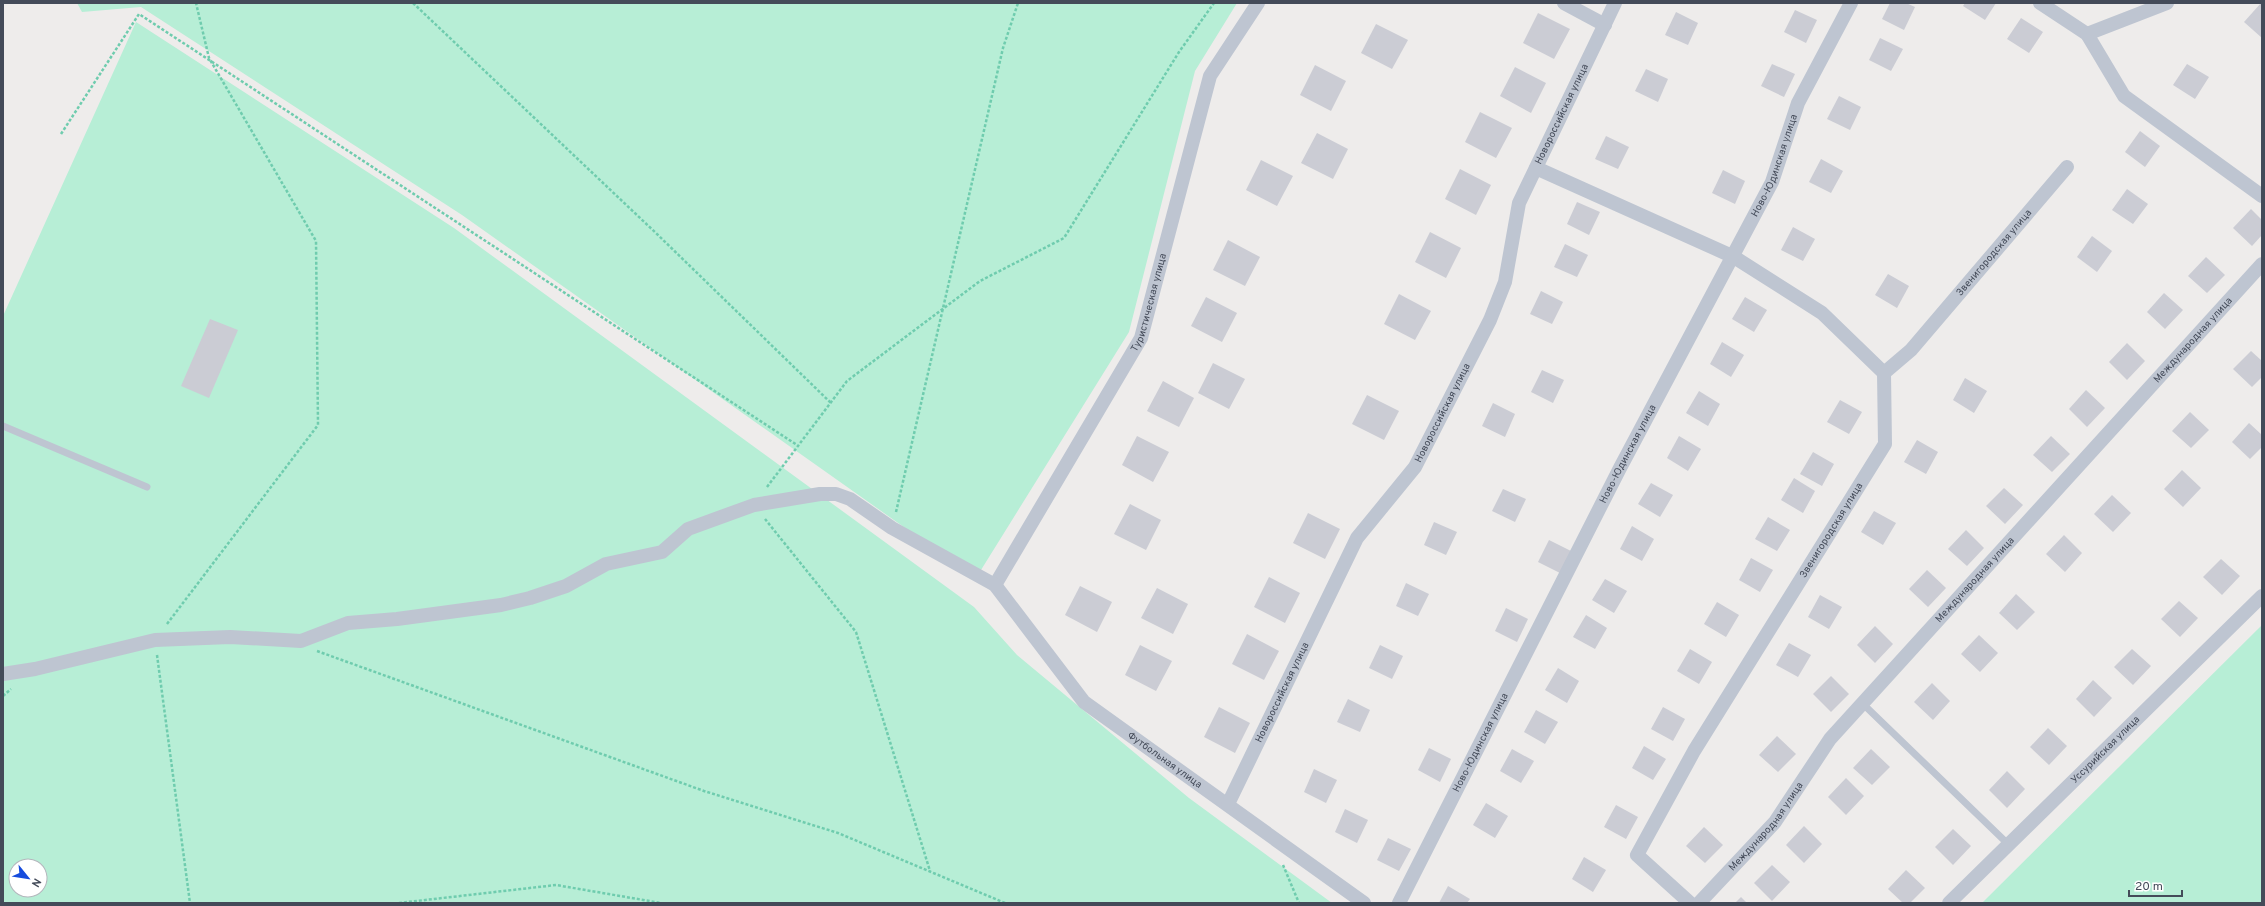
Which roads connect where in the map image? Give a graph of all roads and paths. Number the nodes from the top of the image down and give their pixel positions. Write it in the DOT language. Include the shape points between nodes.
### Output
graph roads {
  1 [pos="196,3"];
  2 [pos="413,3"];
  3 [pos="1018,3"];
  4 [pos="1214,3"];
  5 [pos="1258,3"];
  6 [pos="1564,3"];
  7 [pos="1616,3"];
  8 [pos="1850,3"];
  9 [pos="2040,3"];
  10 [pos="2167,3"];
  11 [pos="1605,25"];
  12 [pos="2088,34"];
  13 [pos="209,58"];
  14 [pos="61,134"];
  15 [pos="2067,167"];
  16 [pos="1536,168"];
  17 [pos="2262,196"];
  18 [pos="1734,257"];
  19 [pos="2262,264"];
  20 [pos="944,309"];
  21 [pos="1884,373"];
  22 [pos="831,403"];
  23 [pos="3,426"];
  24 [pos="797,445"];
  25 [pos="147,487"];
  26 [pos="754,505"];
  27 [pos="892,528"];
  28 [pos="995,585"];
  29 [pos="2262,596"];
  30 [pos="155,640"];
  31 [pos="313,650"];
  32 [pos="3,674"];
  33 [pos="1862,702"];
  34 [pos="1228,804"];
  35 [pos="2008,844"];
  36 [pos="1281,862"];
  37 [pos="930,872"];
  38 [pos="190,903"];
  39 [pos="399,903"];
  40 [pos="661,903"];
  41 [pos="1005,903"];
  42 [pos="1299,903"];
  43 [pos="1364,903"];
  44 [pos="1399,903"];
  45 [pos="1690,903"];
  46 [pos="1699,903"];
  47 [pos="1949,903"];
  1 -- 13 [label="path"];
  2 -- 22 [label="path"];
  3 -- 20 [label="path" via="1003,48"];
  4 -- 20 [label="path" via="1179,52 1064,238 980,281"];
  5 -- 28 [label="street, Туристическая улица" via="1210,76 1141,338"];
  6 -- 11 [label="street"];
  7 -- 11 [label="street, Новороссийская улица"];
  8 -- 18 [label="street, Ново-Юдинская улица" via="1798,103 1772,182"];
  9 -- 12 [label="street"];
  10 -- 12 [label="street"];
  11 -- 16 [label="street, Новороссийская улица"];
  12 -- 17 [label="street" via="2124,96"];
  13 -- 14 [label="path" via="138,14"];
  13 -- 24 [label="path"];
  13 -- 30 [label="path" via="316,241 318,425"];
  15 -- 21 [label="street, Звенигородская улица" via="1911,350"];
  16 -- 18 [label="street"];
  16 -- 34 [label="street, Новороссийская улица" via="1519,203 1504,282 1490,320 1415,467 1357,538"];
  18 -- 21 [label="street" via="1822,313"];
  18 -- 44 [label="street, Ново-Юдинская улица" via="1620,468"];
  19 -- 33 [label="street, Международная улица"];
  20 -- 22 [label="path" via="847,381"];
  20 -- 27 [label="path"];
  21 -- 45 [label="street, Звенигородская улица" via="1885,444 1694,751 1637,855"];
  22 -- 24 [label="path"];
  23 -- 25 [label="lane"];
  24 -- 26 [label="path"];
  26 -- 27 [label="street" via="820,494 836,494 850,499"];
  26 -- 30 [label="street" via="688,529 662,552 606,564 566,586 501,605 348,623 301,641 230,636"];
  26 -- 37 [label="path" via="856,632"];
  27 -- 28 [label="street"];
  28 -- 34 [label="street, Футбольная улица" via="1084,702"];
  29 -- 35 [label="street, Уссурийская улица"];
  30 -- 32 [label="street"];
  30 -- 38 [label="path"];
  31 -- 37 [label="path" via="704,791 838,833"];
  33 -- 35 [label="lane"];
  33 -- 46 [label="street, Международная улица" via="1830,739 1775,822"];
  34 -- 43 [label="street, Футбольная улица"];
  35 -- 47 [label="street, Уссурийская улица"];
  36 -- 42 [label="path"];
  37 -- 41 [label="path"];
  39 -- 40 [label="path" via="556,886"];
}
